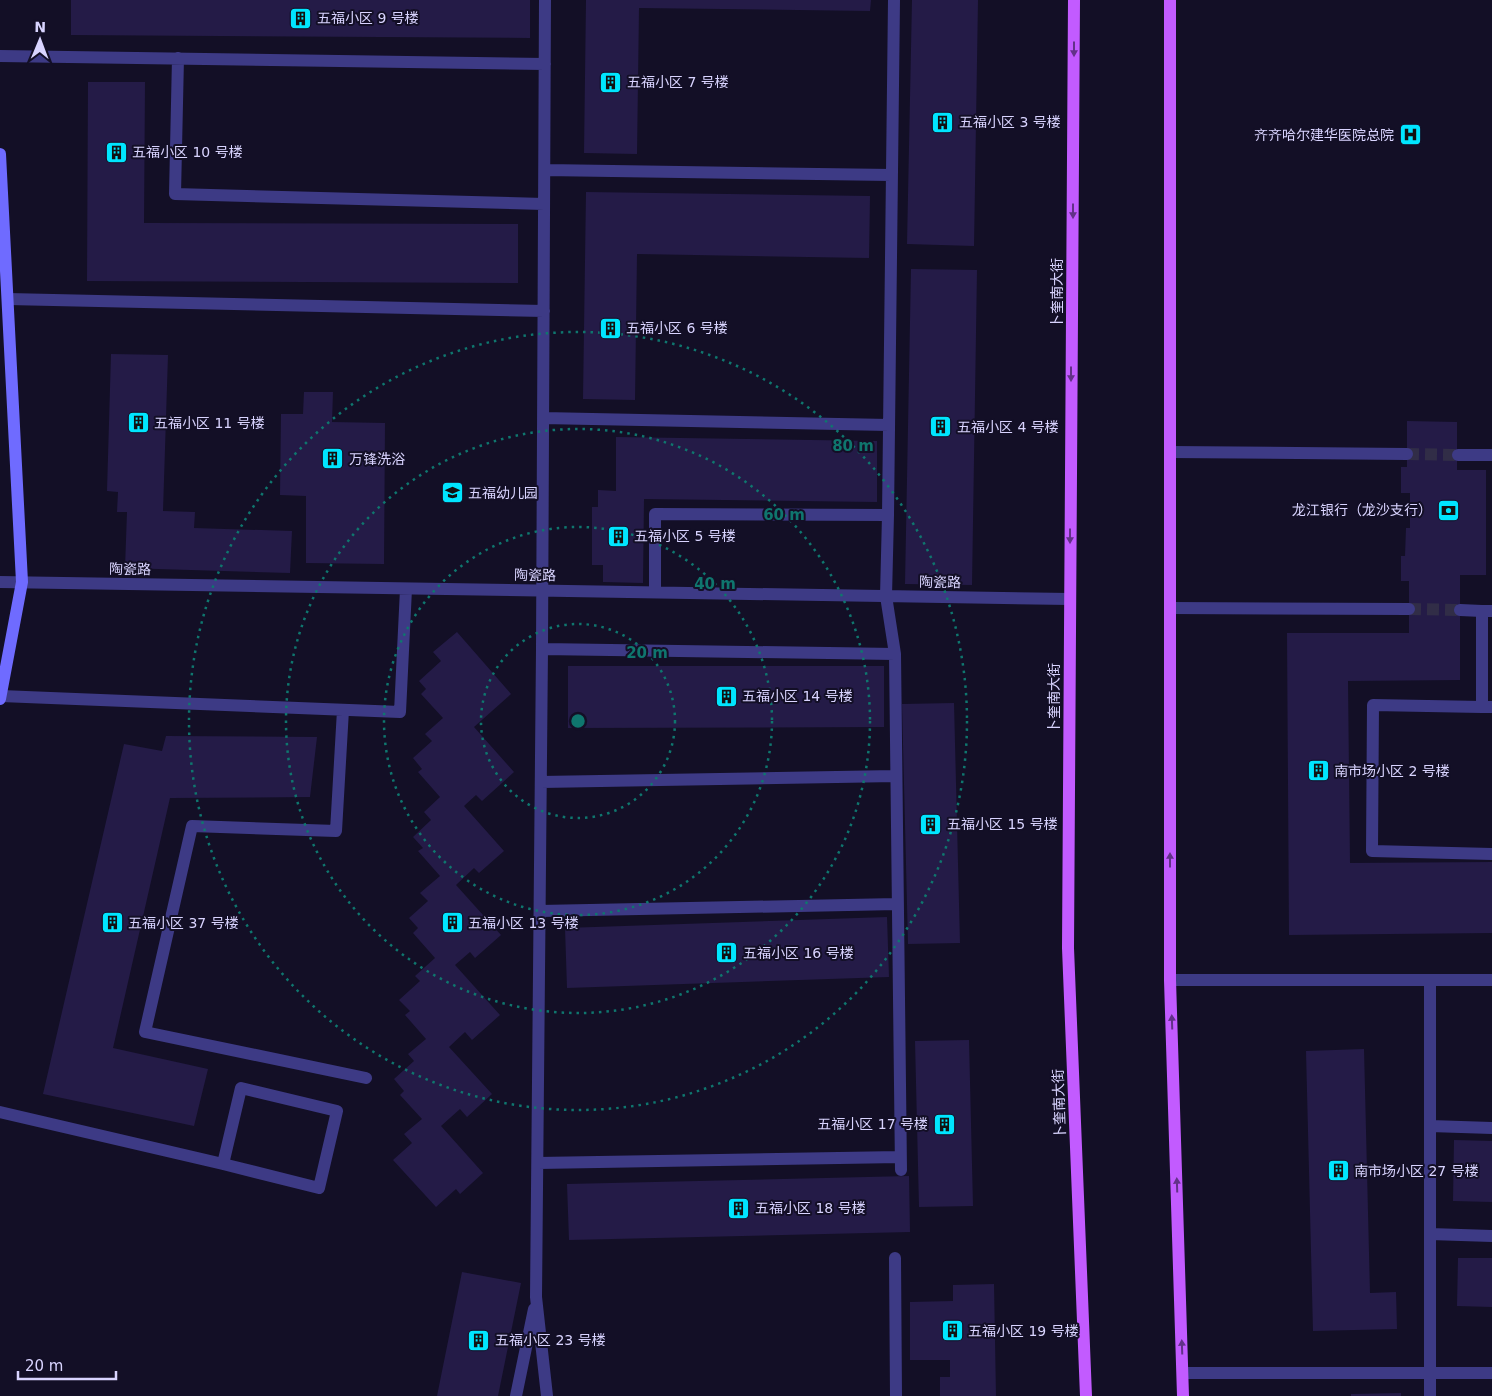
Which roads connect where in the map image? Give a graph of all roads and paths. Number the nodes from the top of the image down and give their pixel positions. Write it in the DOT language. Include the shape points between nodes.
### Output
graph roads {
  1 [pos="545,0"];
  2 [pos="894,0"];
  3 [pos="1074,0"];
  4 [pos="1170,0"];
  5 [pos="0,56"];
  6 [pos="178,58"];
  7 [pos="545,64"];
  8 [pos="0,154"];
  9 [pos="545,170"];
  10 [pos="892,175"];
  11 [pos="544,204"];
  12 [pos="8,298"];
  13 [pos="544,311"];
  14 [pos="543,418"];
  15 [pos="889,425"];
  16 [pos="1170,452"];
  17 [pos="1407,454"];
  18 [pos="1458,455"];
  19 [pos="1492,455"];
  20 [pos="888,516"];
  21 [pos="0,582"];
  22 [pos="22,582"];
  23 [pos="406,589"];
  24 [pos="542,590"];
  25 [pos="654,592"];
  26 [pos="886,596"];
  27 [pos="1070,599"];
  28 [pos="1170,608"];
  29 [pos="1409,609"];
  30 [pos="1460,610"];
  31 [pos="1487,611"];
  32 [pos="542,649"];
  33 [pos="895,654"];
  34 [pos="0,697"];
  35 [pos="1487,707"];
  36 [pos="343,710"];
  37 [pos="896,776"];
  38 [pos="541,782"];
  39 [pos="1492,854"];
  40 [pos="898,904"];
  41 [pos="540,911"];
  42 [pos="1170,980"];
  43 [pos="1430,980"];
  44 [pos="1492,980"];
  45 [pos="366,1078"];
  46 [pos="0,1112"];
  47 [pos="1430,1126"];
  48 [pos="1492,1128"];
  49 [pos="538,1163"];
  50 [pos="223,1164"];
  51 [pos="1430,1234"];
  52 [pos="1492,1236"];
  53 [pos="895,1258"];
  54 [pos="536,1297"];
  55 [pos="1183,1373"];
  56 [pos="1429,1373"];
  57 [pos="1492,1374"];
  58 [pos="516,1396"];
  59 [pos="547,1396"];
  60 [pos="896,1396"];
  61 [pos="1086,1396"];
  62 [pos="1183,1396"];
  63 [pos="1430,1396"];
  1 -- 7 [label="street"];
  2 -- 10 [label="street"];
  3 -- 27 [label="main road, 卜奎南大街, one-way"];
  4 -- 16 [label="main road"];
  5 -- 6 [label="street"];
  6 -- 7 [label="street"];
  6 -- 11 [label="street" via="175,194"];
  7 -- 9 [label="street"];
  8 -- 12 [label="main road"];
  9 -- 10 [label="street"];
  9 -- 11 [label="street"];
  10 -- 15 [label="street"];
  11 -- 13 [label="street"];
  12 -- 13 [label="street"];
  12 -- 22 [label="main road"];
  13 -- 14 [label="street"];
  14 -- 15 [label="street"];
  14 -- 24 [label="street"];
  15 -- 20 [label="street"];
  16 -- 17 [label="street"];
  16 -- 28 [label="main road"];
  18 -- 19 [label="street"];
  20 -- 25 [label="street" via="655,514"];
  20 -- 26 [label="street"];
  21 -- 22 [label="street, 陶瓷路"];
  22 -- 23 [label="street, 陶瓷路"];
  22 -- 34 [label="main road"];
  23 -- 24 [label="street, 陶瓷路"];
  23 -- 36 [label="street" via="400,712"];
  24 -- 25 [label="street, 陶瓷路"];
  24 -- 32 [label="street"];
  25 -- 26 [label="street, 陶瓷路"];
  26 -- 27 [label="street, 陶瓷路"];
  26 -- 33 [label="street"];
  27 -- 61 [label="main road, 卜奎南大街" via="1068,948"];
  28 -- 29 [label="street"];
  42 -- 28 [label="main road, one-way"];
  30 -- 31 [label="street"];
  31 -- 35 [label="street"];
  32 -- 33 [label="street"];
  32 -- 38 [label="street"];
  33 -- 37 [label="street"];
  34 -- 36 [label="street"];
  35 -- 39 [label="street" via="1373,706 1372,851"];
  36 -- 45 [label="street" via="336,831 192,826 145,1032"];
  37 -- 38 [label="street"];
  37 -- 40 [label="street"];
  38 -- 41 [label="street"];
  40 -- 41 [label="street"];
  40 -- 49 [label="street" via="900,1163"];
  41 -- 49 [label="street"];
  42 -- 43 [label="street"];
  55 -- 42 [label="main road, one-way"];
  43 -- 44 [label="street"];
  43 -- 47 [label="street"];
  46 -- 50 [label="street"];
  47 -- 48 [label="street"];
  47 -- 51 [label="street"];
  49 -- 54 [label="street"];
  50 -- 50 [label="street" via="319,1188 337,1111 241,1088"];
  51 -- 52 [label="street"];
  51 -- 56 [label="street"];
  53 -- 60 [label="street"];
  54 -- 58 [label="street"];
  54 -- 59 [label="street"];
  55 -- 56 [label="street"];
  55 -- 62 [label="main road"];
  56 -- 57 [label="street"];
  56 -- 63 [label="street"];
}
